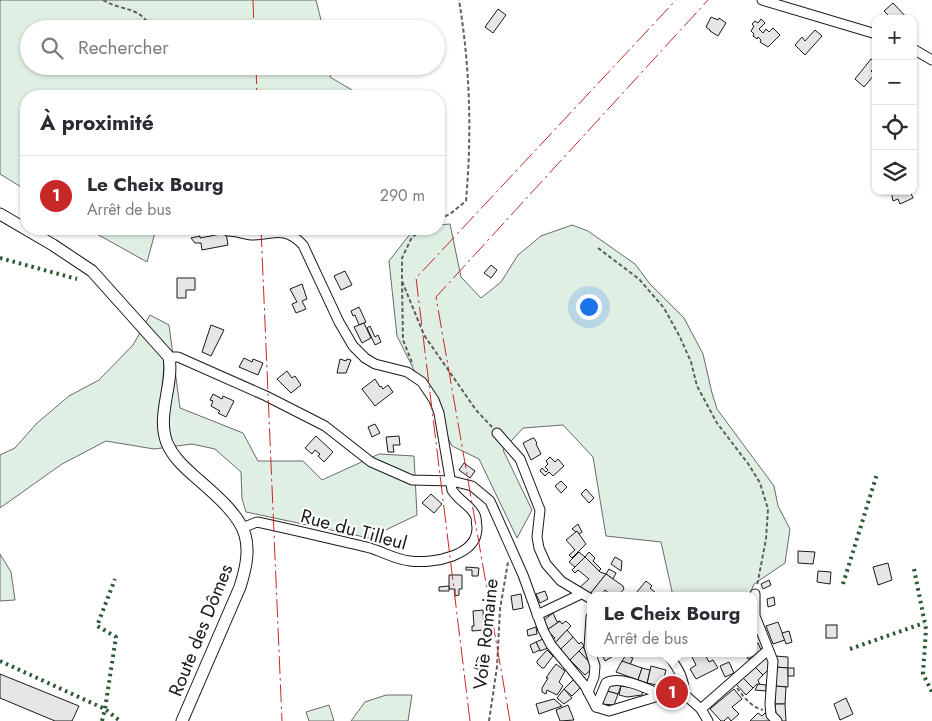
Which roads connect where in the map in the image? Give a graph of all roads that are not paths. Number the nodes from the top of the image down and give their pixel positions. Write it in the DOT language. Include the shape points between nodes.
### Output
graph roads {
  1 [pos="762,0"];
  2 [pos="872,33"];
  3 [pos="917,51"];
  4 [pos="932,60"];
  5 [pos="0,214"];
  6 [pos="20,226"];
  7 [pos="36,235"];
  8 [pos="290,235"];
  9 [pos="169,357"];
  10 [pos="497,433"];
  11 [pos="452,481"];
  12 [pos="242,528"];
  13 [pos="581,594"];
  14 [pos="587,597"];
  15 [pos="537,615"];
  16 [pos="757,624"];
  17 [pos="768,650"];
  18 [pos="592,657"];
  19 [pos="669,657"];
  20 [pos="588,692"];
  21 [pos="684,694"];
  22 [pos="662,695"];
  23 [pos="596,707"];
  24 [pos="704,717"];
  25 [pos="182,721"];
  26 [pos="777,721"];
  1 -- 2 [label="street"];
  3 -- 4 [label="street"];
  5 -- 6 [label="street"];
  7 -- 9 [label="street" via="92,271"];
  8 -- 11 [label="street, Rue du Tilleul" via="303,245 353,346 375,364 407,372 422,382 434,400"];
  9 -- 11 [label="street" via="178,357 325,426 370,462 395,473 412,480"];
  9 -- 12 [label="street, Route des Dômes" via="172,369 163,422 167,443 177,460 234,515"];
  10 -- 13 [label="street" via="520,459 540,510 537,537 546,564 561,581"];
  11 -- 12 [label="street, Rue du Tilleul" via="457,499 476,516 477,531 475,540 468,547 442,559 409,562 373,549 257,522"];
  11 -- 15 [label="street" via="472,486 490,501"];
  12 -- 25 [label="street, Route des Dômes" via="247,552 240,587"];
  13 -- 14 [label="street"];
  13 -- 15 [label="street"];
  15 -- 20 [label="street" via="551,646"];
  16 -- 17 [label="street"];
  17 -- 24 [label="street" via="732,682"];
  17 -- 26 [label="street" via="773,661 771,715"];
  18 -- 20 [label="street" via="594,677"];
  19 -- 21 [label="street" via="681,674"];
  20 -- 23 [label="street"];
  21 -- 22 [label="street"];
  21 -- 24 [label="street"];
  22 -- 23 [label="street" via="609,710"];
  22 -- 23 [label="street" via="641,686 610,680"];
}
